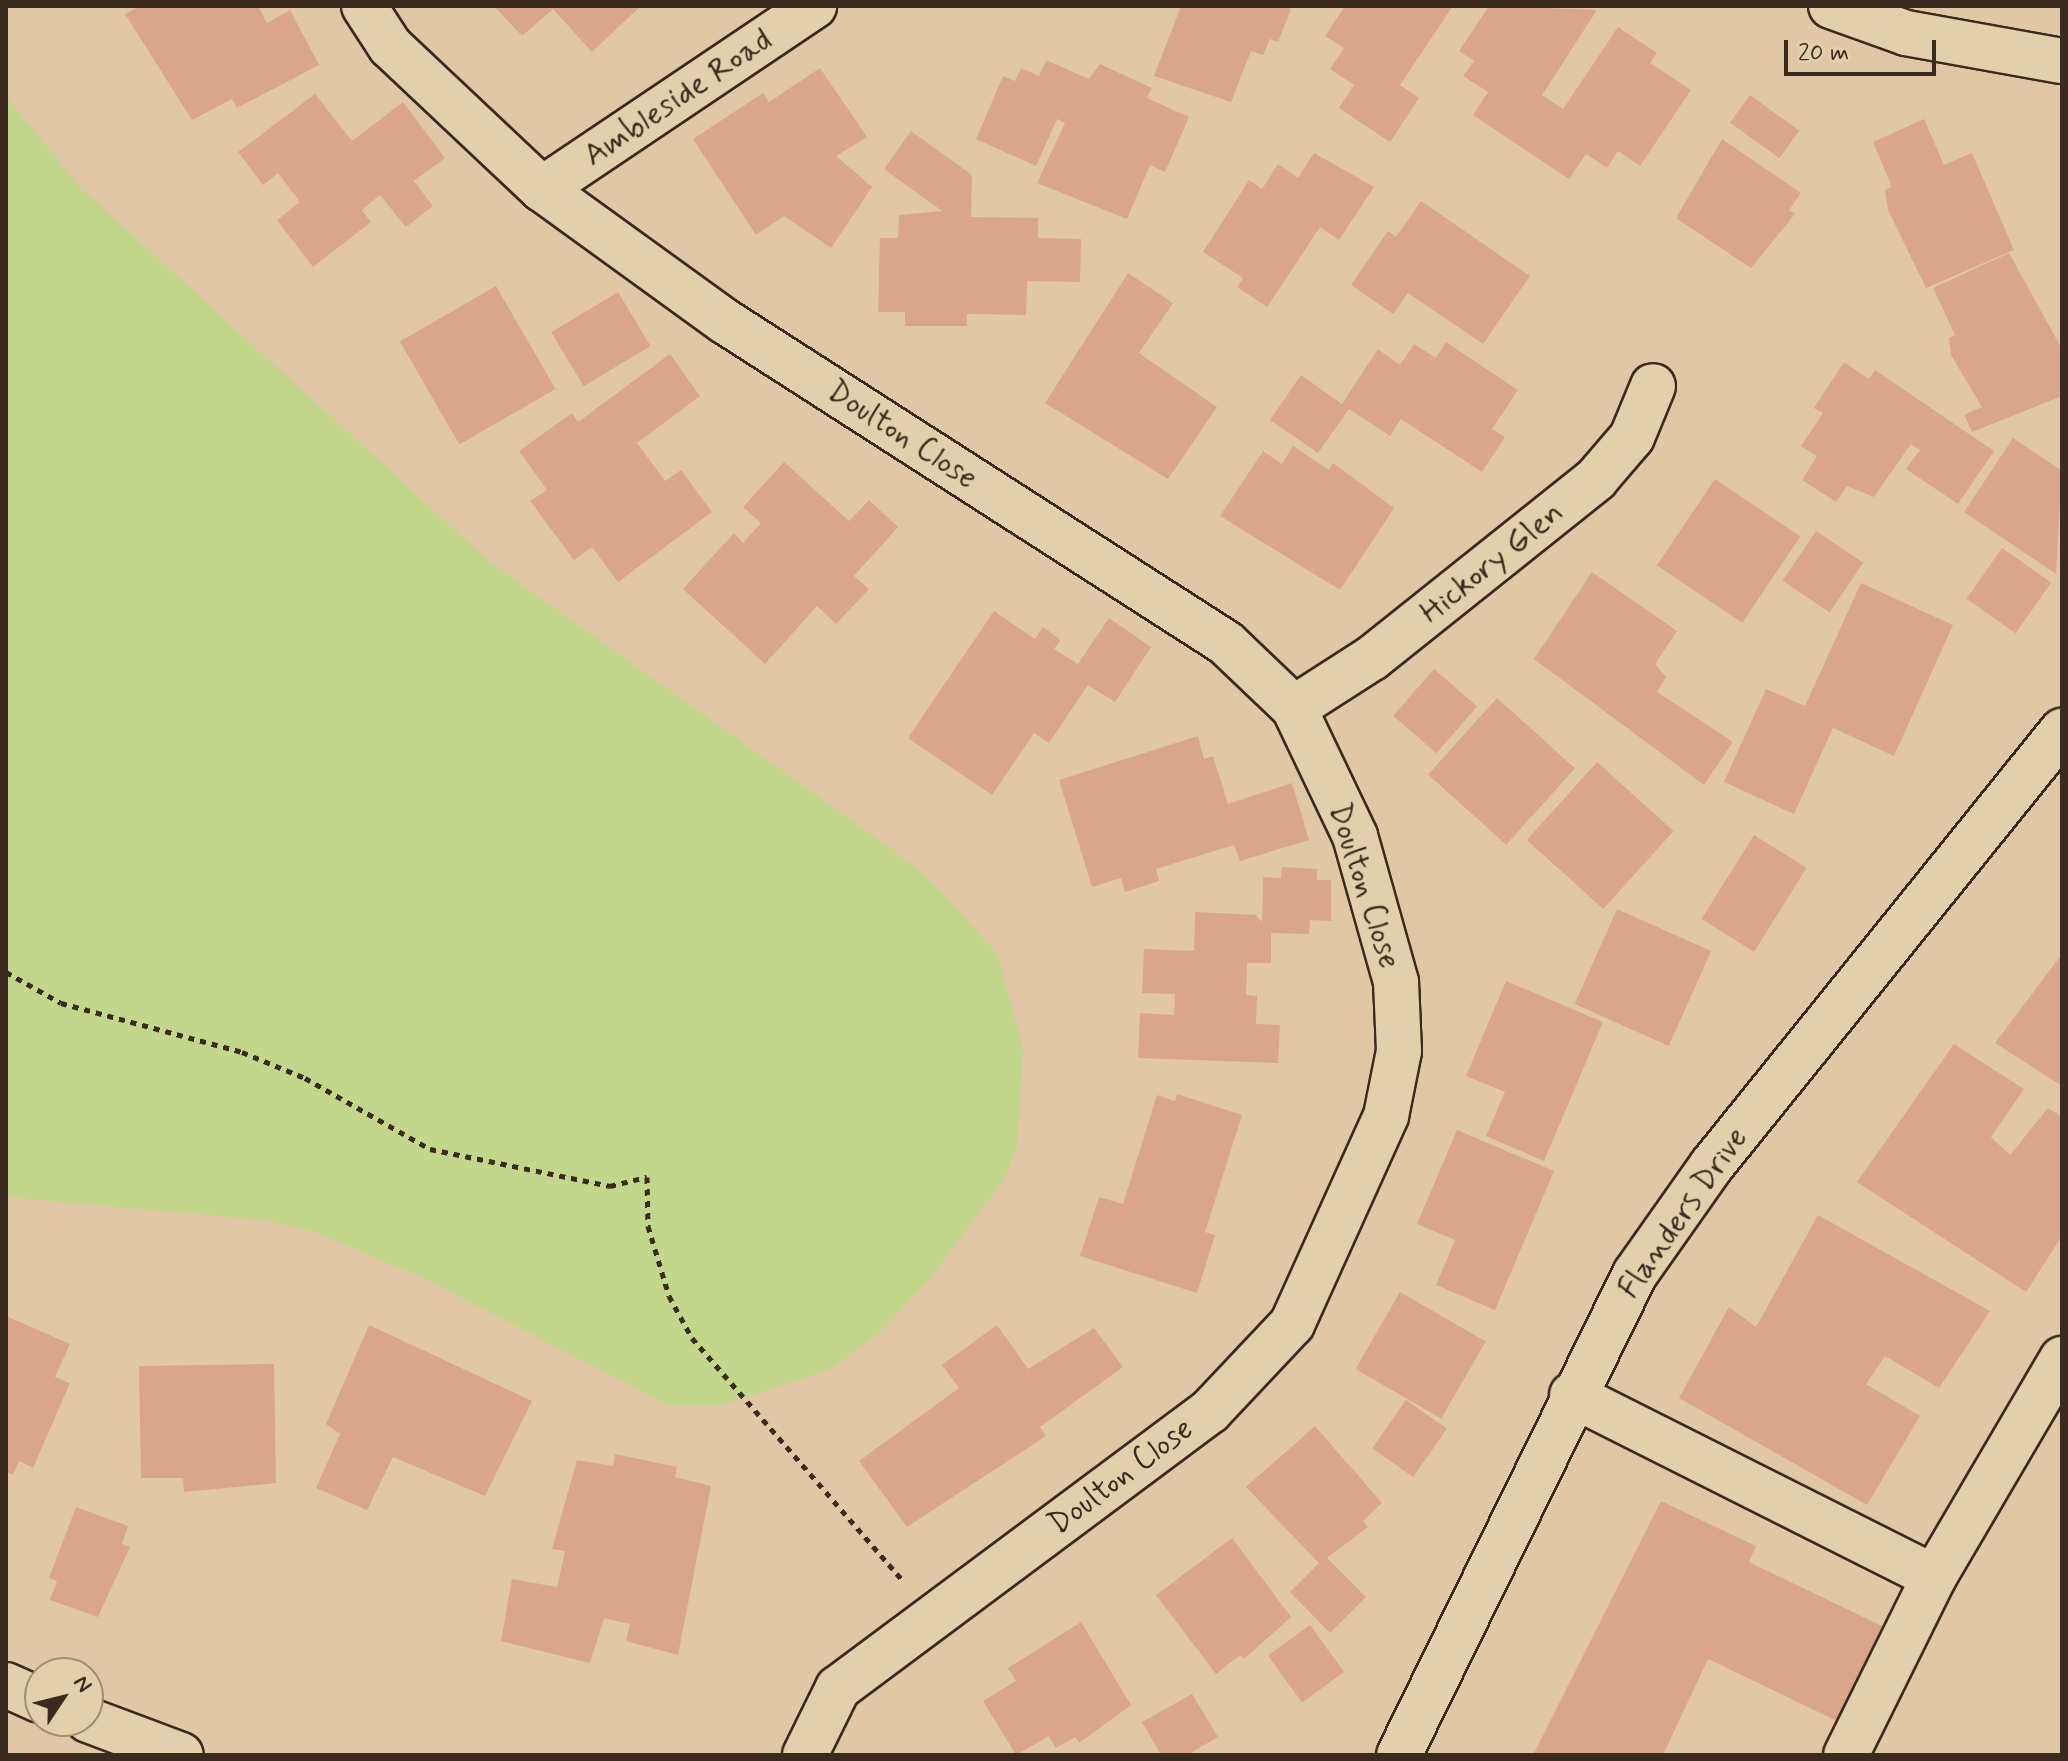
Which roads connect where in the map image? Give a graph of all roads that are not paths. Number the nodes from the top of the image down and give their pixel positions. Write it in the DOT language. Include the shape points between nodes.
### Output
graph roads {
  1 [pos="364,6"];
  2 [pos="814,6"];
  3 [pos="1831,6"];
  4 [pos="2062,61"];
  5 [pos="542,189"];
  6 [pos="1653,386"];
  7 [pos="1294,708"];
  8 [pos="2062,731"];
  9 [pos="2062,1359"];
  10 [pos="1572,1395"];
  11 [pos="1934,1577"];
  12 [pos="104,1726"];
  13 [pos="181,1755"];
  14 [pos="805,1755"];
  15 [pos="1399,1755"];
  16 [pos="1846,1755"];
  1 -- 5 [label="street, Doulton Close" via="390,46"];
  2 -- 5 [label="street, Ambleside Road"];
  3 -- 4 [label="street" via="1906,33"];
  5 -- 7 [label="street, Doulton Close" via="726,322 1226,643"];
  6 -- 7 [label="street, Hickory Glen" via="1632,437 1596,479 1372,658"];
  7 -- 14 [label="street, Doulton Close" via="1355,836 1396,982 1399,1051 1386,1116 1292,1324 1210,1411 838,1688"];
  8 -- 10 [label="street, Flanders Drive" via="1712,1165 1635,1274"];
  9 -- 11 [label="street"];
  10 -- 11 [label="street"];
  10 -- 15 [label="street, Flanders Drive"];
  11 -- 16 [label="street"];
  12 -- 13 [label="street"];
}
